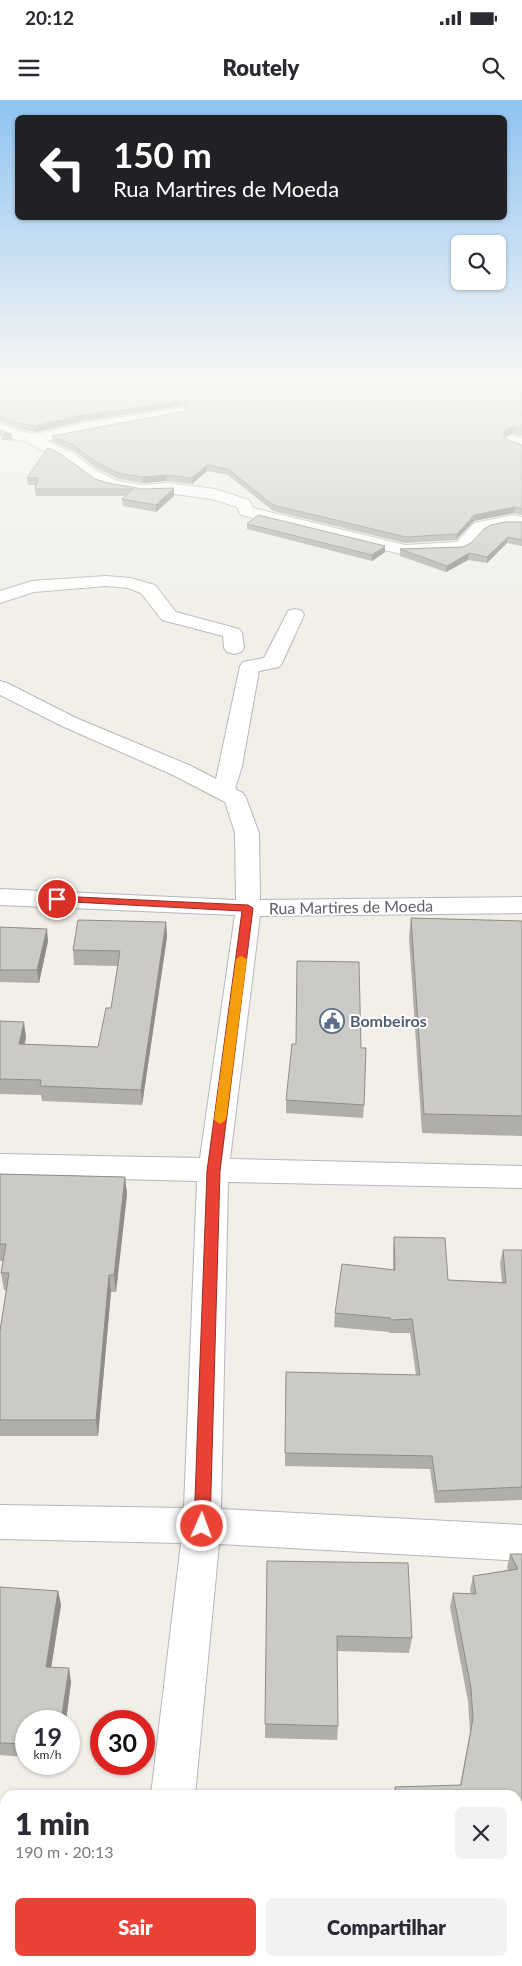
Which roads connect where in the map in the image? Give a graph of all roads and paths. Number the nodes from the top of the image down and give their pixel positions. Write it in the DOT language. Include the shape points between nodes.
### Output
graph roads {
  1 [pos="81,467"];
  2 [pos="522,522"];
  3 [pos="0,596"];
  4 [pos="295,615"];
  5 [pos="234,648"];
  6 [pos="0,687"];
  7 [pos="223,792"];
  8 [pos="0,897"];
  9 [pos="522,905"];
  10 [pos="248,908"];
  11 [pos="0,1165"];
  12 [pos="213,1171"];
  13 [pos="522,1177"];
  14 [pos="0,1522"];
  15 [pos="202,1526"];
  16 [pos="522,1543"];
  17 [pos="174,1790"];
  1 -- 2 [label="street" via="115,486 215,494 243,504 247,511 405,550 462,547 480,527 514,520"];
  3 -- 5 [label="street" via="32,587 106,581 130,583 148,588 168,616 232,632"];
  4 -- 7 [label="street" via="272,663 250,666"];
  6 -- 7 [label="street"];
  7 -- 10 [label="street" via="235,798 247,833"];
  8 -- 10 [label="street, Rua Martires de Moeda"];
  9 -- 10 [label="street, Rua Martires de Moeda"];
  10 -- 12 [label="street"];
  11 -- 12 [label="street"];
  12 -- 13 [label="street"];
  12 -- 15 [label="street"];
  14 -- 15 [label="street"];
  15 -- 16 [label="street"];
  15 -- 17 [label="street"];
}
